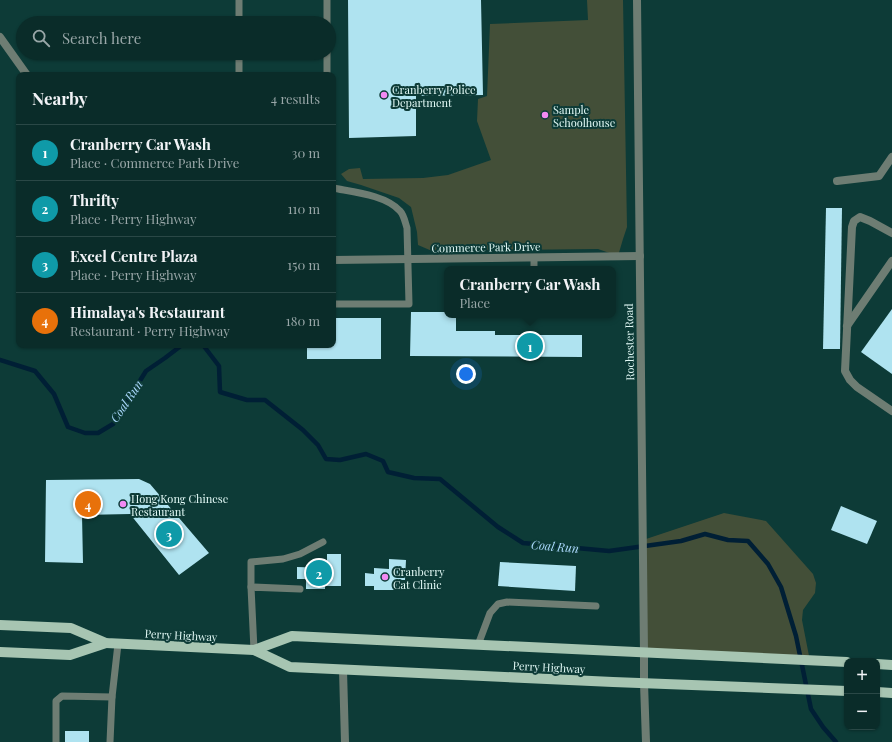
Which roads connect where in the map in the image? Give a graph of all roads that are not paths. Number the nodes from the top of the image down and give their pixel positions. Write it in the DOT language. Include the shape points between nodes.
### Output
graph roads {
  1 [pos="239,0"];
  2 [pos="327,0"];
  3 [pos="637,0"];
  4 [pos="239,16"];
  5 [pos="327,16"];
  6 [pos="1,39"];
  7 [pos="16,60"];
  8 [pos="16,60"];
  9 [pos="239,60"];
  10 [pos="327,60"];
  11 [pos="25,72"];
  12 [pos="239,72"];
  13 [pos="327,72"];
  14 [pos="892,157"];
  15 [pos="837,181"];
  16 [pos="336,189"];
  17 [pos="892,233"];
  18 [pos="640,256"];
  19 [pos="534,258"];
  20 [pos="336,260"];
  21 [pos="407,260"];
  22 [pos="892,261"];
  23 [pos="534,266"];
  24 [pos="336,304"];
  25 [pos="847,326"];
  26 [pos="892,411"];
  27 [pos="322,542"];
  28 [pos="251,587"];
  29 [pos="300,589"];
  30 [pos="596,606"];
  31 [pos="0,625"];
  32 [pos="106,643"];
  33 [pos="118,644"];
  34 [pos="478,645"];
  35 [pos="254,650"];
  36 [pos="0,652"];
  37 [pos="644,653"];
  38 [pos="844,662"];
  39 [pos="880,664"];
  40 [pos="892,665"];
  41 [pos="344,670"];
  42 [pos="644,683"];
  43 [pos="844,691"];
  44 [pos="880,692"];
  45 [pos="892,693"];
  46 [pos="112,697"];
  47 [pos="56,742"];
  48 [pos="110,742"];
  49 [pos="345,742"];
  50 [pos="646,742"];
  1 -- 4 [label="lane"];
  2 -- 5 [label="lane"];
  3 -- 18 [label="street, Rochester Road"];
  6 -- 7 [label="street"];
  8 -- 11 [label="street"];
  9 -- 12 [label="lane"];
  10 -- 13 [label="lane"];
  14 -- 15 [label="street" via="879,176"];
  16 -- 21 [label="lane" via="374,197 391,203 400,211 407,228"];
  17 -- 25 [label="street" via="865,219 854,221"];
  18 -- 19 [label="street, Commerce Park Drive"];
  18 -- 37 [label="street, Rochester Road"];
  19 -- 21 [label="street, Commerce Park Drive"];
  19 -- 23 [label="lane"];
  20 -- 21 [label="street, Commerce Park Drive"];
  21 -- 24 [label="lane" via="409,304"];
  22 -- 25 [label="street"];
  25 -- 26 [label="street" via="845,371 857,386"];
  27 -- 28 [label="lane" via="300,554 283,559 251,562"];
  28 -- 29 [label="lane"];
  28 -- 35 [label="lane"];
  30 -- 34 [label="lane" via="508,602 498,604 490,613"];
  31 -- 32 [label="main road, Perry Highway" via="71,628"];
  32 -- 33 [label="main road, Perry Highway"];
  32 -- 36 [label="main road, Perry Highway" via="70,655"];
  33 -- 35 [label="main road, Perry Highway"];
  33 -- 46 [label="lane"];
  34 -- 35 [label="main road, Perry Highway" via="292,636"];
  34 -- 37 [label="main road, Perry Highway"];
  35 -- 41 [label="main road, Perry Highway" via="290,667"];
  37 -- 38 [label="main road, Perry Highway"];
  37 -- 42 [label="street, Rochester Road"];
  39 -- 40 [label="main road"];
  41 -- 42 [label="main road, Perry Highway"];
  41 -- 49 [label="street"];
  42 -- 43 [label="main road, Perry Highway"];
  42 -- 50 [label="street, Rochester Road"];
  44 -- 45 [label="main road"];
  46 -- 47 [label="lane" via="59,698 56,701"];
  46 -- 48 [label="lane"];
}
